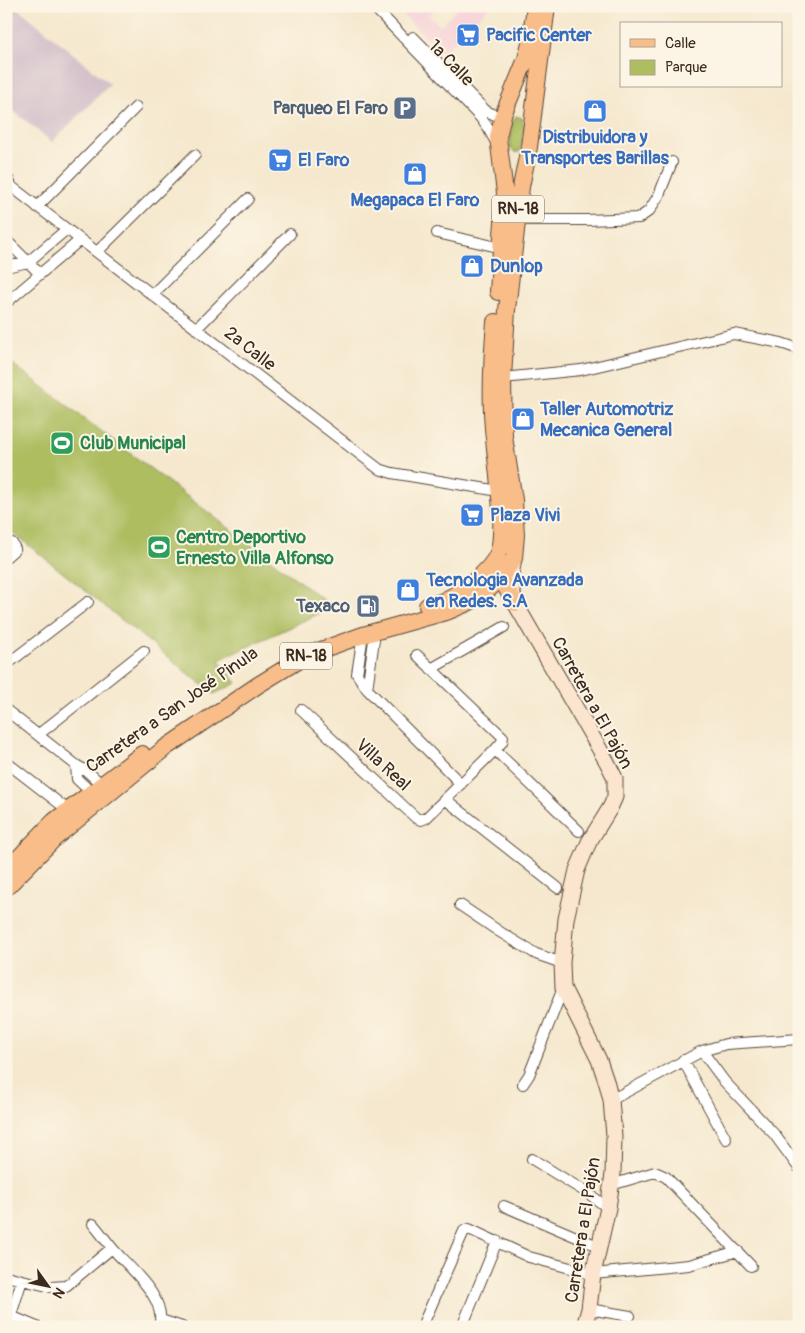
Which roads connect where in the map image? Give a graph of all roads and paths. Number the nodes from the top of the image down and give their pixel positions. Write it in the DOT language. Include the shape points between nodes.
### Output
graph roads {
  1 [pos="373,6"];
  2 [pos="535,6"];
  3 [pos="547,6"];
  4 [pos="413,37"];
  5 [pos="136,107"];
  6 [pos="504,115"];
  7 [pos="533,118"];
  8 [pos="498,147"];
  9 [pos="528,151"];
  10 [pos="195,155"];
  11 [pos="672,162"];
  12 [pos="8,179"];
  13 [pos="248,199"];
  14 [pos="37,206"];
  15 [pos="516,220"];
  16 [pos="67,229"];
  17 [pos="437,233"];
  18 [pos="290,234"];
  19 [pos="6,240"];
  20 [pos="80,240"];
  21 [pos="502,248"];
  22 [pos="97,252"];
  23 [pos="28,262"];
  24 [pos="6,267"];
  25 [pos="40,274"];
  26 [pos="156,291"];
  27 [pos="7,302"];
  28 [pos="196,329"];
  29 [pos="799,349"];
  30 [pos="503,378"];
  31 [pos="502,484"];
  32 [pos="500,512"];
  33 [pos="6,546"];
  34 [pos="6,557"];
  35 [pos="514,558"];
  36 [pos="501,579"];
  37 [pos="480,597"];
  38 [pos="88,602"];
  39 [pos="514,602"];
  40 [pos="504,627"];
  41 [pos="369,634"];
  42 [pos="144,651"];
  43 [pos="417,655"];
  44 [pos="6,665"];
  45 [pos="431,669"];
  46 [pos="6,710"];
  47 [pos="301,710"];
  48 [pos="39,734"];
  49 [pos="495,750"];
  50 [pos="6,762"];
  51 [pos="76,765"];
  52 [pos="461,784"];
  53 [pos="92,787"];
  54 [pos="445,799"];
  55 [pos="68,810"];
  56 [pos="579,831"];
  57 [pos="6,871"];
  58 [pos="6,888"];
  59 [pos="558,888"];
  60 [pos="460,905"];
  61 [pos="562,963"];
  62 [pos="563,988"];
  63 [pos="799,1039"];
  64 [pos="702,1051"];
  65 [pos="682,1060"];
  66 [pos="523,1084"];
  67 [pos="611,1100"];
  68 [pos="726,1139"];
  69 [pos="532,1159"];
  70 [pos="799,1168"];
  71 [pos="611,1185"];
  72 [pos="504,1206"];
  73 [pos="608,1208"];
  74 [pos="93,1224"];
  75 [pos="497,1241"];
  76 [pos="600,1247"];
  77 [pos="112,1248"];
  78 [pos="738,1251"];
  79 [pos="751,1266"];
  80 [pos="593,1274"];
  81 [pos="6,1276"];
  82 [pos="22,1280"];
  83 [pos="589,1309"];
  84 [pos="9,1315"];
  85 [pos="630,1316"];
  86 [pos="424,1322"];
  87 [pos="160,1323"];
  88 [pos="37,1327"];
  89 [pos="182,1327"];
  90 [pos="462,1327"];
  91 [pos="584,1327"];
  1 -- 8 [label="street, 1a Calle" via="480,117"];
  2 -- 6 [label="main road, Carretera a San José Pinula / RN-18" via="526,59"];
  3 -- 7 [label="main road, Carretera a San José Pinula / RN-18"];
  4 -- 6 [label="street, 1a Calle" via="486,111"];
  5 -- 14 [label="street"];
  6 -- 7 [label="main road" via="520,108"];
  6 -- 8 [label="main road, Carretera a San José Pinula / RN-18" via="499,128"];
  7 -- 9 [label="main road, Carretera a San José Pinula / RN-18"];
  8 -- 9 [label="main road" via="513,156 522,156"];
  8 -- 21 [label="main road, Carretera a San José Pinula / RN-18" via="505,193"];
  9 -- 15 [label="main road, Carretera a San José Pinula / RN-18"];
  10 -- 22 [label="street"];
  11 -- 15 [label="street" via="660,195 650,211 639,218"];
  12 -- 14 [label="street, 2a Calle" via="12,187"];
  13 -- 26 [label="street"];
  14 -- 16 [label="street, 2a Calle"];
  15 -- 30 [label="main road, Carretera a San José Pinula / RN-18"];
  16 -- 20 [label="street, 2a Calle"];
  16 -- 23 [label="street"];
  17 -- 21 [label="street"];
  18 -- 28 [label="street"];
  19 -- 23 [label="street"];
  20 -- 22 [label="street, 2a Calle"];
  20 -- 25 [label="street"];
  21 -- 31 [label="main road, Carretera a San José Pinula / RN-18" via="492,361 492,425"];
  22 -- 26 [label="street, 2a Calle"];
  23 -- 24 [label="street"];
  23 -- 25 [label="street"];
  25 -- 27 [label="street"];
  26 -- 28 [label="street, 2a Calle"];
  28 -- 31 [label="street, 2a Calle" via="379,469"];
  29 -- 30 [label="street" via="734,334 581,370"];
  30 -- 31 [label="main road, Carretera a San José Pinula / RN-18"];
  31 -- 32 [label="main road, Carretera a San José Pinula / RN-18"];
  31 -- 35 [label="main road, Carretera a San José Pinula / RN-18" via="516,519"];
  32 -- 36 [label="main road" via="507,523 508,536"];
  32 -- 53 [label="main road, Carretera a San José Pinula / RN-18" via="500,545 495,559 484,572 453,595 444,601 300,647 236,687"];
  33 -- 34 [label="street" via="12,543 15,549"];
  35 -- 36 [label="main road, Carretera a San José Pinula / RN-18"];
  35 -- 39 [label="street, Carretera a El Pajón" via="510,581"];
  36 -- 37 [label="main road, Carretera a San José Pinula / RN-18"];
  36 -- 39 [label="main road"];
  37 -- 39 [label="street" via="497,595"];
  37 -- 41 [label="main road, Carretera a San José Pinula / RN-18" via="449,611"];
  38 -- 44 [label="street"];
  39 -- 61 [label="street, Carretera a El Pajón" via="616,783 613,802 577,870 566,919"];
  40 -- 45 [label="street"];
  41 -- 52 [label="street" via="357,674 367,689"];
  41 -- 58 [label="main road, Carretera a San José Pinula / RN-18" via="306,655 165,748 56,837"];
  42 -- 48 [label="street"];
  43 -- 45 [label="street"];
  45 -- 49 [label="street" via="503,737"];
  46 -- 48 [label="street"];
  47 -- 54 [label="street, Villa Real" via="416,818 426,818"];
  48 -- 51 [label="street"];
  49 -- 52 [label="street, Villa Real"];
  49 -- 56 [label="street"];
  50 -- 55 [label="street"];
  51 -- 53 [label="street" via="88,772"];
  51 -- 53 [label="street" via="77,779"];
  52 -- 54 [label="street, Villa Real"];
  53 -- 55 [label="main road, Carretera a San José Pinula / RN-18"];
  54 -- 59 [label="street"];
  55 -- 57 [label="main road, Carretera a San José Pinula / RN-18"];
  60 -- 61 [label="street" via="536,954"];
  61 -- 62 [label="street, Carretera a El Pajón"];
  62 -- 66 [label="street"];
  62 -- 67 [label="street, Carretera a El Pajón" via="599,1060"];
  63 -- 64 [label="street" via="726,1044"];
  64 -- 65 [label="street"];
  64 -- 70 [label="street"];
  65 -- 67 [label="street"];
  65 -- 68 [label="street"];
  67 -- 71 [label="street, Carretera a El Pajón" via="614,1152"];
  69 -- 73 [label="street"];
  71 -- 73 [label="street, Carretera a El Pajón"];
  71 -- 78 [label="street" via="660,1173"];
  72 -- 76 [label="street"];
  73 -- 76 [label="street, Carretera a El Pajón"];
  74 -- 77 [label="street"];
  75 -- 80 [label="street" via="529,1257"];
  75 -- 86 [label="street" via="469,1228 464,1231"];
  75 -- 90 [label="street"];
  76 -- 80 [label="street, Carretera a El Pajón"];
  77 -- 82 [label="street" via="66,1286 51,1287"];
  77 -- 87 [label="street" via="154,1296"];
  78 -- 79 [label="street"];
  78 -- 80 [label="street" via="689,1265"];
  80 -- 83 [label="street, Carretera a El Pajón"];
  81 -- 82 [label="street"];
  82 -- 84 [label="street"];
  83 -- 85 [label="street"];
  83 -- 91 [label="street, Carretera a El Pajón"];
  84 -- 88 [label="street"];
  87 -- 89 [label="street"];
}
